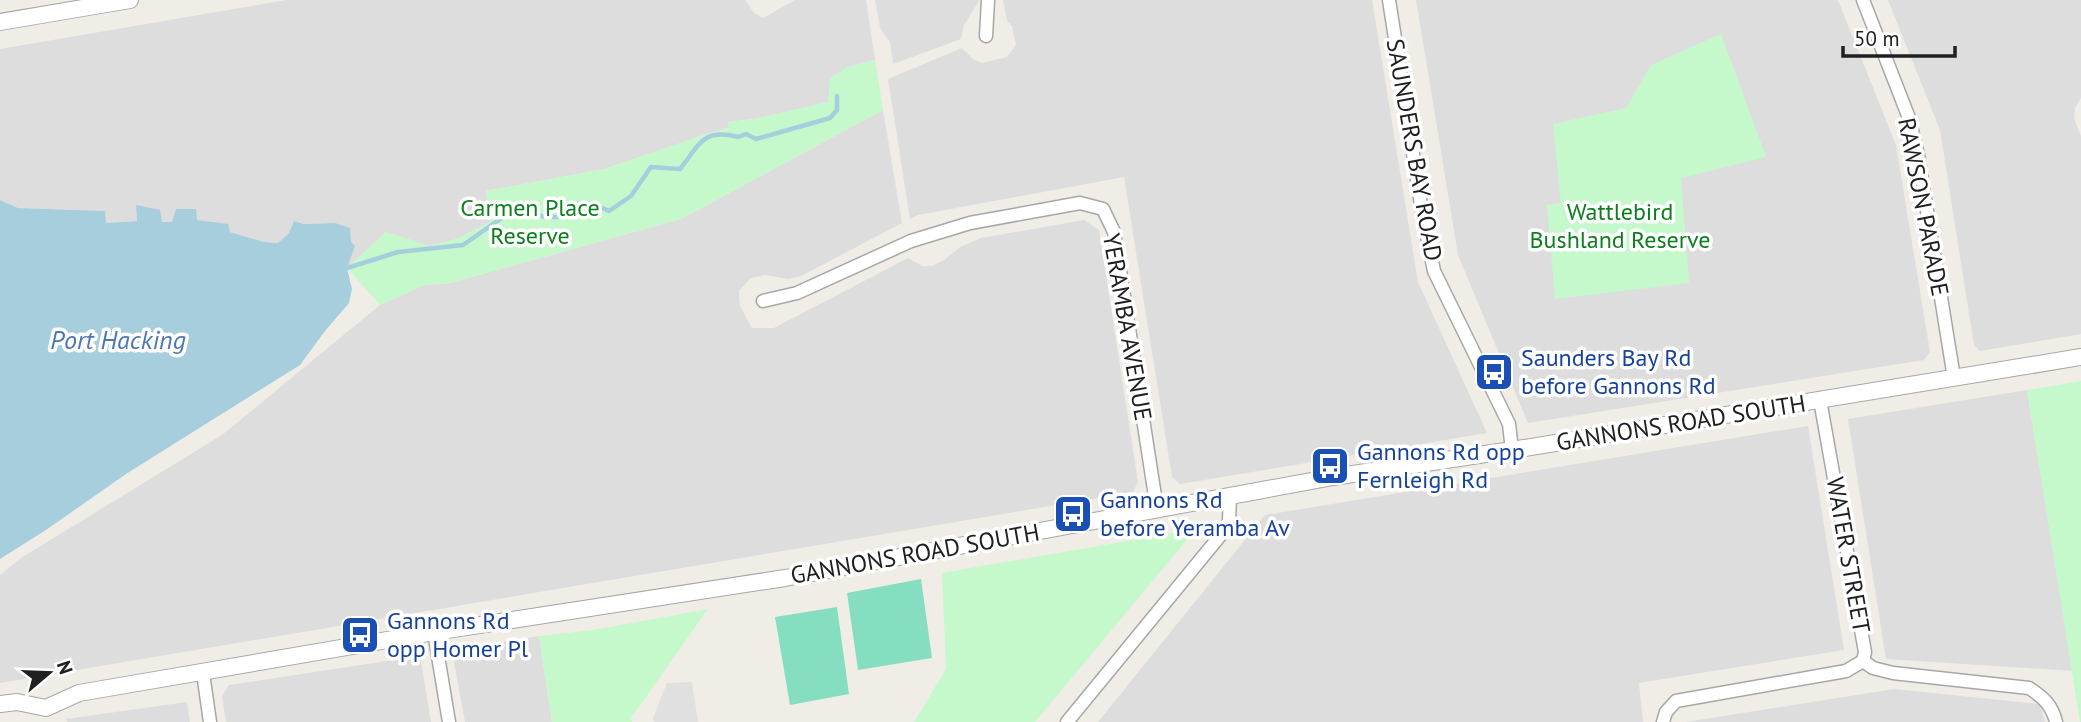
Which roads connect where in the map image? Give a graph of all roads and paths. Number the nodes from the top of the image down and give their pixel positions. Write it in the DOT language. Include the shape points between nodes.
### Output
graph roads {
  1 [pos="130,0"];
  2 [pos="988,0"];
  3 [pos="1389,0"];
  4 [pos="1863,0"];
  5 [pos="0,22"];
  6 [pos="986,36"];
  7 [pos="763,301"];
  8 [pos="2081,357"];
  9 [pos="1954,379"];
  10 [pos="1820,400"];
  11 [pos="1512,450"];
  12 [pos="1230,496"];
  13 [pos="1157,509"];
  14 [pos="434,632"];
  15 [pos="1863,661"];
  16 [pos="202,673"];
  17 [pos="0,704"];
  18 [pos="47,715"];
  19 [pos="210,722"];
  20 [pos="449,722"];
  21 [pos="1067,722"];
  22 [pos="1663,722"];
  23 [pos="2056,722"];
  1 -- 5 [label="street"];
  2 -- 6 [label="street"];
  3 -- 11 [label="street, SAUNDERS BAY ROAD" via="1434,271 1509,424"];
  4 -- 9 [label="street, RAWSON PARADE" via="1909,118 1918,155"];
  7 -- 13 [label="street, YERAMBA AVENUE" via="797,293 911,241 970,222 1080,203 1103,209 1114,232"];
  8 -- 9 [label="street, GANNONS ROAD SOUTH"];
  9 -- 10 [label="street, GANNONS ROAD SOUTH"];
  10 -- 11 [label="street, GANNONS ROAD SOUTH"];
  10 -- 15 [label="street, WATER STREET"];
  11 -- 12 [label="street, GANNONS ROAD SOUTH"];
  12 -- 13 [label="street, GANNONS ROAD SOUTH"];
  12 -- 21 [label="street" via="1224,531"];
  13 -- 14 [label="street, GANNONS ROAD SOUTH" via="785,578"];
  14 -- 16 [label="street, GANNONS ROAD SOUTH"];
  14 -- 20 [label="street"];
  15 -- 22 [label="street, WATER STREET" via="1846,671 1676,701 1665,712"];
  15 -- 23 [label="street" via="1893,673 2029,688 2049,704"];
  16 -- 18 [label="street, GANNONS ROAD SOUTH" via="79,693"];
  16 -- 19 [label="street"];
  17 -- 18 [label="street, GANNONS ROAD SOUTH" via="17,702"];
}
